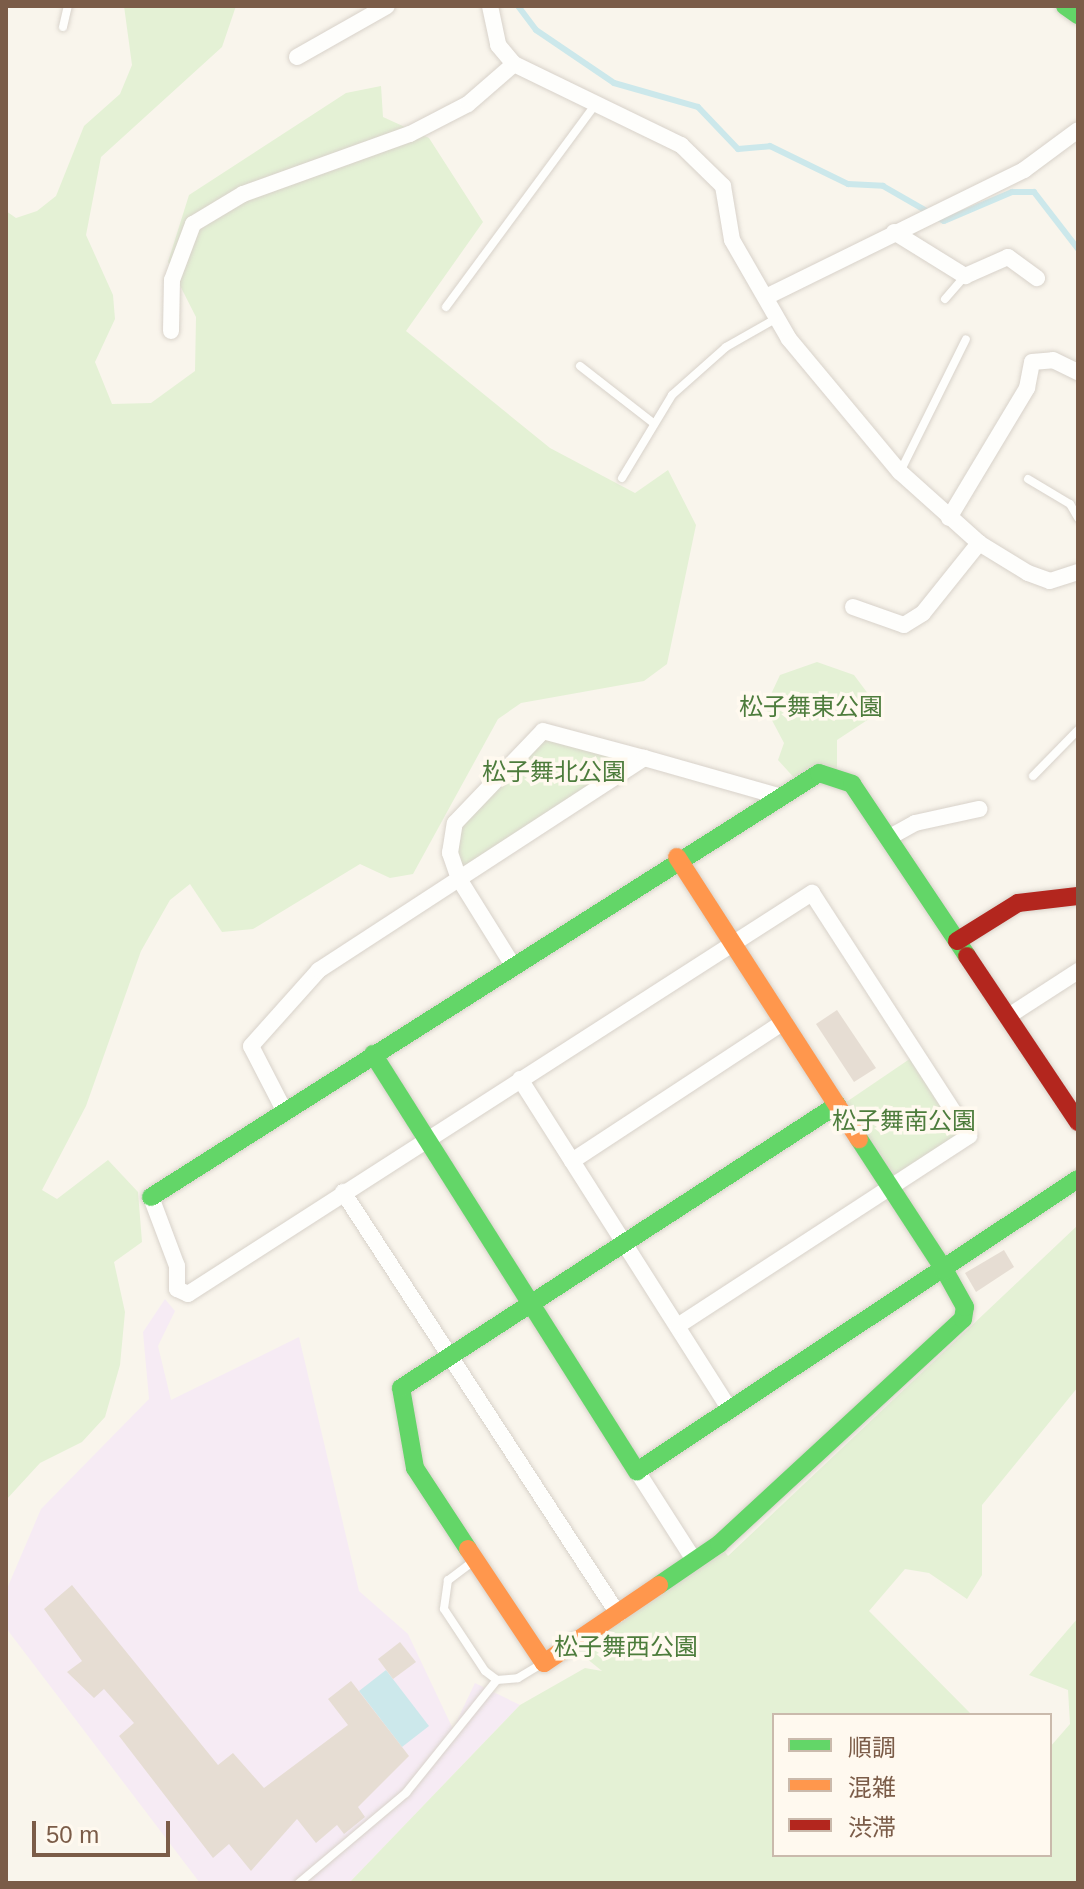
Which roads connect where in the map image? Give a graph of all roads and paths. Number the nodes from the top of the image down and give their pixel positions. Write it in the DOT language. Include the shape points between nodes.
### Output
graph roads {
  1 [pos="68,6"];
  2 [pos="387,6"];
  3 [pos="490,6"];
  4 [pos="1065,6"];
  5 [pos="1078,15"];
  6 [pos="63,27"];
  7 [pos="297,57"];
  8 [pos="514,64"];
  9 [pos="594,106"];
  10 [pos="1078,130"];
  11 [pos="894,232"];
  12 [pos="965,276"];
  13 [pos="1037,278"];
  14 [pos="766,297"];
  15 [pos="945,299"];
  16 [pos="446,307"];
  17 [pos="777,318"];
  18 [pos="171,331"];
  19 [pos="966,339"];
  20 [pos="580,366"];
  21 [pos="1078,372"];
  22 [pos="652,422"];
  23 [pos="900,472"];
  24 [pos="622,478"];
  25 [pos="1028,479"];
  26 [pos="949,518"];
  27 [pos="1078,518"];
  28 [pos="979,543"];
  29 [pos="1078,572"];
  30 [pos="853,607"];
  31 [pos="1078,730"];
  32 [pos="644,758"];
  33 [pos="1033,776"];
  34 [pos="775,795"];
  35 [pos="979,809"];
  36 [pos="888,838"];
  37 [pos="677,857"];
  38 [pos="459,879"];
  39 [pos="1078,896"];
  40 [pos="957,941"];
  41 [pos="733,943"];
  42 [pos="512,964"];
  43 [pos="1078,971"];
  44 [pos="1007,1017"];
  45 [pos="784,1022"];
  46 [pos="373,1054"];
  47 [pos="520,1079"];
  48 [pos="837,1105"];
  49 [pos="285,1112"];
  50 [pos="1078,1122"];
  51 [pos="427,1138"];
  52 [pos="572,1161"];
  53 [pos="1078,1179"];
  54 [pos="891,1189"];
  55 [pos="343,1192"];
  56 [pos="151,1197"];
  57 [pos="624,1243"];
  58 [pos="945,1271"];
  59 [pos="531,1303"];
  60 [pos="677,1326"];
  61 [pos="449,1356"];
  62 [pos="730,1410"];
  63 [pos="637,1471"];
  64 [pos="475,1560"];
  65 [pos="694,1560"];
  66 [pos="618,1614"];
  67 [pos="544,1663"];
  68 [pos="497,1680"];
  69 [pos="299,1883"];
  1 -- 6 [label="lane"];
  2 -- 7 [label="street"];
  3 -- 8 [label="street" via="498,45"];
  4 -- 5 [label="street"];
  8 -- 9 [label="street"];
  8 -- 18 [label="street" via="468,104 410,134 243,194 193,224 172,280"];
  9 -- 14 [label="street" via="681,145 723,186 732,240"];
  9 -- 16 [label="lane"];
  10 -- 11 [label="street" via="1024,170"];
  11 -- 12 [label="street"];
  11 -- 14 [label="street"];
  12 -- 13 [label="street" via="1008,257"];
  12 -- 15 [label="lane"];
  14 -- 17 [label="street"];
  17 -- 22 [label="lane" via="726,347"];
  17 -- 23 [label="street"];
  19 -- 23 [label="lane"];
  20 -- 22 [label="lane"];
  21 -- 26 [label="street" via="1053,360 1032,362 1027,388"];
  22 -- 24 [label="lane"];
  23 -- 26 [label="street"];
  25 -- 27 [label="lane" via="1070,504"];
  26 -- 28 [label="street"];
  28 -- 29 [label="street" via="1050,581"];
  28 -- 30 [label="street" via="923,613 904,625"];
  31 -- 33 [label="lane"];
  32 -- 34 [label="street"];
  32 -- 38 [label="street"];
  32 -- 38 [label="street" via="543,731 455,823 450,853"];
  34 -- 36 [label="street" via="808,777 837,774"];
  34 -- 37 [label="street"];
  35 -- 36 [label="street" via="915,823"];
  36 -- 40 [label="street"];
  37 -- 41 [label="street"];
  37 -- 42 [label="street"];
  38 -- 42 [label="street"];
  38 -- 49 [label="street" via="319,970 251,1046"];
  39 -- 40 [label="street" via="1018,903"];
  40 -- 44 [label="street"];
  41 -- 45 [label="street"];
  41 -- 47 [label="street"];
  41 -- 54 [label="street" via="812,893 917,1054 969,1136"];
  42 -- 46 [label="street"];
  43 -- 44 [label="street"];
  44 -- 50 [label="street"];
  45 -- 48 [label="street"];
  45 -- 52 [label="street"];
  46 -- 49 [label="street"];
  46 -- 51 [label="street"];
  47 -- 51 [label="street"];
  47 -- 52 [label="street"];
  48 -- 54 [label="street"];
  48 -- 57 [label="street"];
  49 -- 56 [label="street"];
  51 -- 55 [label="street"];
  51 -- 59 [label="street"];
  52 -- 57 [label="street"];
  53 -- 58 [label="street"];
  54 -- 58 [label="street"];
  54 -- 60 [label="street"];
  55 -- 56 [label="street" via="188,1294 177,1289 177,1266"];
  55 -- 61 [label="street"];
  57 -- 59 [label="street"];
  57 -- 60 [label="street"];
  58 -- 62 [label="street"];
  58 -- 65 [label="street" via="965,1307 963,1319"];
  59 -- 61 [label="street"];
  59 -- 63 [label="street"];
  60 -- 62 [label="street"];
  61 -- 64 [label="street" via="401,1388 398,1398 415,1468"];
  61 -- 66 [label="street"];
  62 -- 63 [label="street"];
  63 -- 65 [label="street"];
  64 -- 67 [label="street"];
  64 -- 68 [label="lane" via="448,1580 444,1609"];
  65 -- 66 [label="street"];
  66 -- 67 [label="street"];
  67 -- 68 [label="lane"];
  68 -- 69 [label="lane" via="406,1793"];
}
